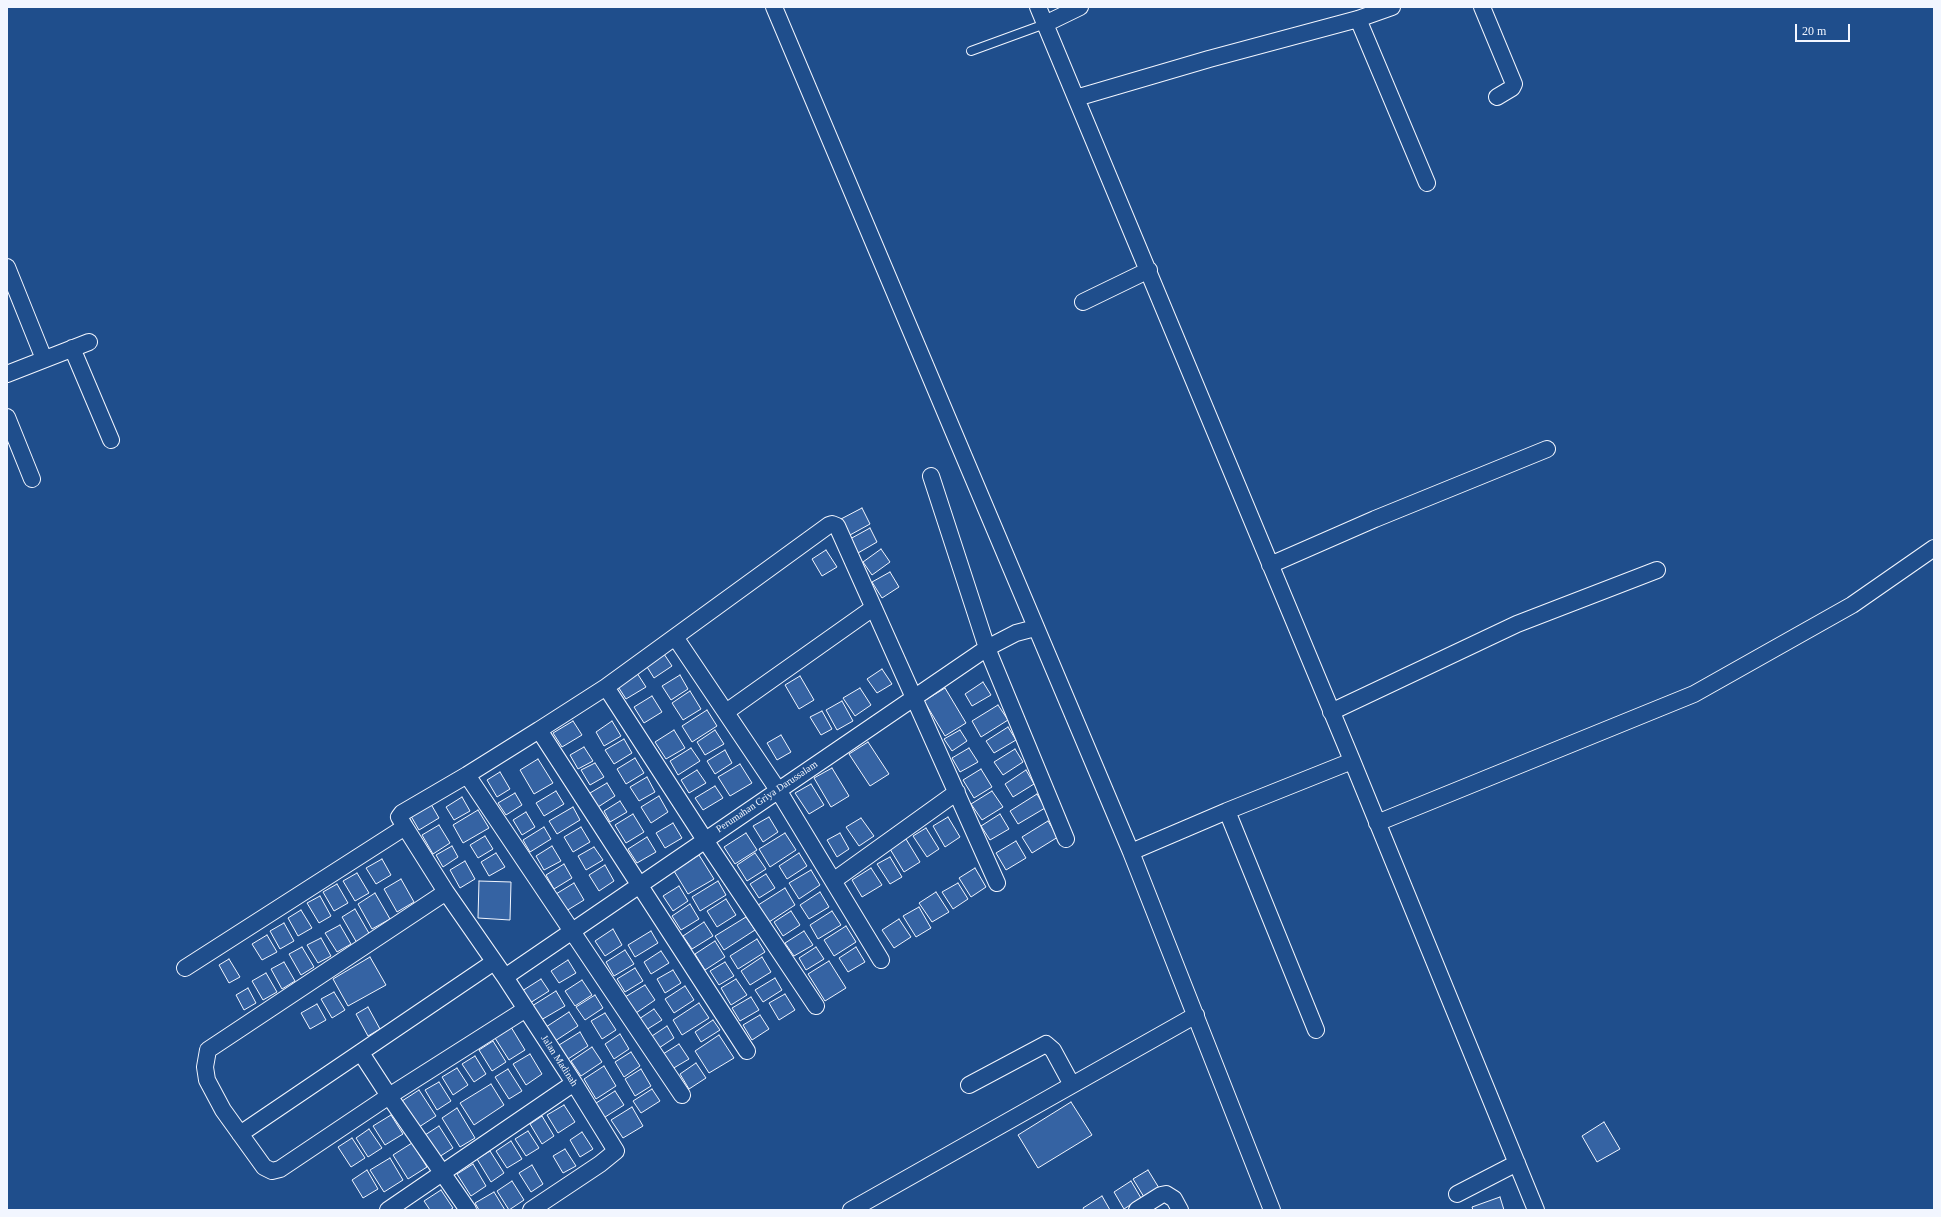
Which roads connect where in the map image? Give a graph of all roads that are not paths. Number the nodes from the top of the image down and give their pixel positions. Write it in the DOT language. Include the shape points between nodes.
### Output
graph roads {
  1 [pos="774,7"];
  2 [pos="1038,7"];
  3 [pos="1080,7"];
  4 [pos="1392,7"];
  5 [pos="1482,7"];
  6 [pos="1358,19"];
  7 [pos="1039,26"];
  8 [pos="971,51"];
  9 [pos="1497,97"];
  10 [pos="1076,98"];
  11 [pos="1427,183"];
  12 [pos="7,266"];
  13 [pos="1136,277"];
  14 [pos="1083,302"];
  15 [pos="89,342"];
  16 [pos="72,348"];
  17 [pos="44,359"];
  18 [pos="7,374"];
  19 [pos="7,417"];
  20 [pos="111,440"];
  21 [pos="1547,449"];
  22 [pos="931,476"];
  23 [pos="32,479"];
  24 [pos="1934,548"];
  25 [pos="1270,565"];
  26 [pos="1657,570"];
  27 [pos="874,608"];
  28 [pos="1035,628"];
  29 [pos="676,637"];
  30 [pos="993,645"];
  31 [pos="606,687"];
  32 [pos="914,697"];
  33 [pos="726,712"];
  34 [pos="1331,712"];
  35 [pos="539,730"];
  36 [pos="1345,764"];
  37 [pos="467,775"];
  38 [pos="778,790"];
  39 [pos="957,792"];
  40 [pos="1227,811"];
  41 [pos="1377,823"];
  42 [pos="405,827"];
  43 [pos="1066,839"];
  44 [pos="705,840"];
  45 [pos="1131,852"];
  46 [pos="833,881"];
  47 [pos="998,883"];
  48 [pos="639,885"];
  49 [pos="446,892"];
  50 [pos="573,931"];
  51 [pos="881,960"];
  52 [pos="494,962"];
  53 [pos="185,968"];
  54 [pos="505,977"];
  55 [pos="816,1006"];
  56 [pos="526,1009"];
  57 [pos="1196,1015"];
  58 [pos="1316,1030"];
  59 [pos="747,1051"];
  60 [pos="361,1053"];
  61 [pos="574,1083"];
  62 [pos="969,1085"];
  63 [pos="1072,1085"];
  64 [pos="682,1095"];
  65 [pos="388,1096"];
  66 [pos="240,1134"];
  67 [pos="1512,1166"];
  68 [pos="443,1173"];
  69 [pos="1457,1194"];
  70 [pos="388,1210"];
  71 [pos="468,1210"];
  72 [pos="531,1210"];
  73 [pos="851,1210"];
  74 [pos="1137,1210"];
  75 [pos="1180,1210"];
  76 [pos="1272,1210"];
  77 [pos="1536,1210"];
  1 -- 28 [label="street"];
  2 -- 7 [label="street"];
  3 -- 7 [label="street"];
  4 -- 6 [label="street"];
  5 -- 9 [label="street" via="1514,84"];
  6 -- 10 [label="street"];
  6 -- 11 [label="street"];
  7 -- 8 [label="lane"];
  7 -- 10 [label="street"];
  10 -- 13 [label="street"];
  12 -- 17 [label="street"];
  13 -- 14 [label="street"];
  13 -- 25 [label="street"];
  15 -- 16 [label="street"];
  16 -- 17 [label="street"];
  16 -- 20 [label="street"];
  17 -- 18 [label="street"];
  19 -- 23 [label="street"];
  21 -- 25 [label="street"];
  22 -- 30 [label="street"];
  24 -- 41 [label="street" via="1852,605 1694,694"];
  25 -- 34 [label="street"];
  26 -- 34 [label="street" via="1517,624"];
  27 -- 29 [label="street" via="837,526 832,524"];
  27 -- 32 [label="street"];
  27 -- 33 [label="street"];
  28 -- 30 [label="street, Perumahan Griya Darussalam" via="1016,633"];
  28 -- 45 [label="street"];
  29 -- 31 [label="street"];
  29 -- 33 [label="street"];
  30 -- 32 [label="street, Perumahan Griya Darussalam"];
  30 -- 43 [label="street"];
  31 -- 35 [label="street"];
  31 -- 44 [label="street"];
  32 -- 38 [label="street, Perumahan Griya Darussalam"];
  32 -- 39 [label="street"];
  33 -- 38 [label="street"];
  34 -- 36 [label="street"];
  35 -- 37 [label="street"];
  35 -- 48 [label="street"];
  36 -- 40 [label="street"];
  36 -- 41 [label="street"];
  37 -- 42 [label="street" via="402,813 399,817"];
  37 -- 50 [label="street"];
  38 -- 44 [label="street, Perumahan Griya Darussalam"];
  38 -- 46 [label="street"];
  39 -- 46 [label="street"];
  39 -- 47 [label="street"];
  40 -- 45 [label="street"];
  40 -- 58 [label="street"];
  41 -- 67 [label="street"];
  42 -- 49 [label="street, Jalan Madinah"];
  42 -- 53 [label="street"];
  44 -- 48 [label="street, Perumahan Griya Darussalam"];
  44 -- 55 [label="street"];
  45 -- 57 [label="street"];
  46 -- 51 [label="street"];
  48 -- 50 [label="street, Perumahan Griya Darussalam"];
  48 -- 59 [label="street"];
  49 -- 52 [label="street, Jalan Madinah"];
  49 -- 66 [label="street" via="208,1050 205,1067 208,1080 223,1110"];
  50 -- 54 [label="street, Perumahan Griya Darussalam"];
  50 -- 64 [label="street"];
  52 -- 54 [label="street, Jalan Madinah"];
  52 -- 60 [label="street"];
  54 -- 56 [label="street, Jalan Madinah"];
  56 -- 61 [label="street, Jalan Madinah"];
  56 -- 65 [label="street"];
  57 -- 63 [label="street"];
  57 -- 76 [label="street"];
  60 -- 65 [label="street"];
  60 -- 66 [label="street"];
  61 -- 68 [label="street"];
  61 -- 72 [label="street, Jalan Madinah" via="616,1151"];
  62 -- 63 [label="street" via="1046,1044 1053,1050"];
  63 -- 73 [label="street"];
  65 -- 66 [label="street" via="280,1169 272,1171 264,1167"];
  65 -- 68 [label="street"];
  67 -- 69 [label="street"];
  67 -- 77 [label="street"];
  68 -- 70 [label="street"];
  68 -- 71 [label="street"];
  74 -- 75 [label="street" via="1166,1194 1174,1199"];
}
